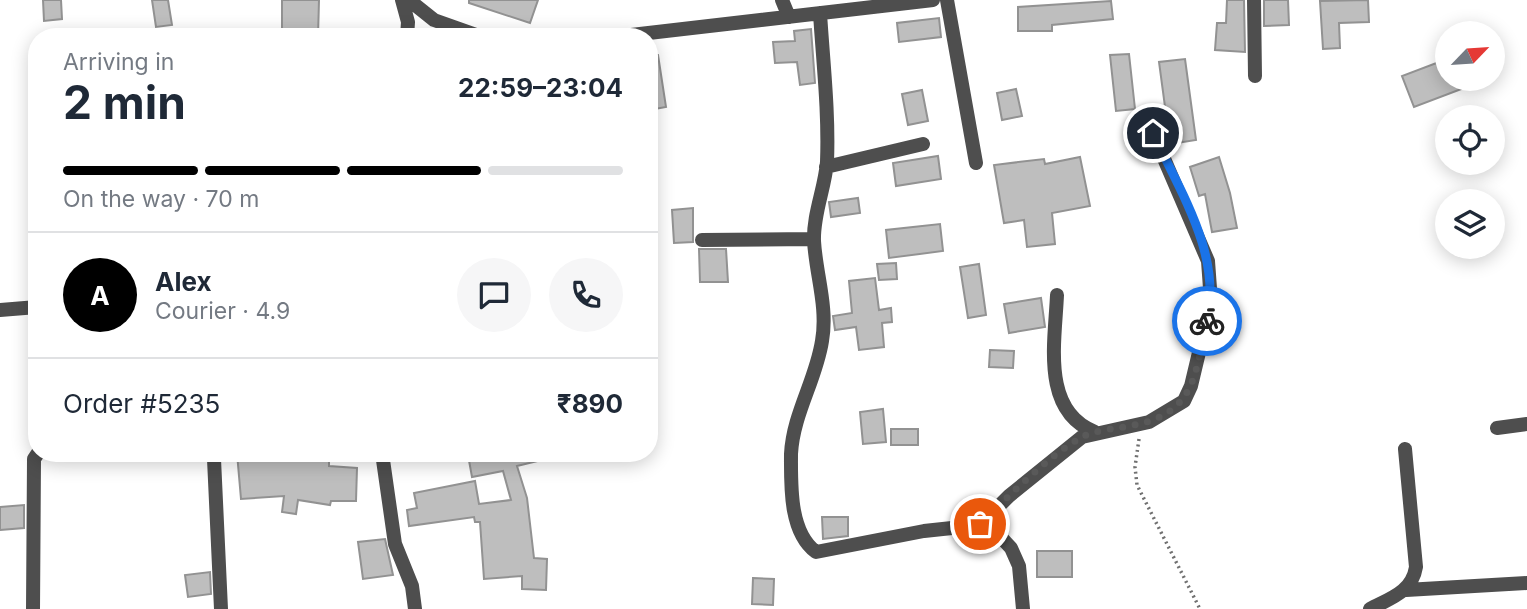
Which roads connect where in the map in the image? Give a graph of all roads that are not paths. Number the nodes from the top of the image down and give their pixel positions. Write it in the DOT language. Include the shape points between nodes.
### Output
graph roads {
  1 [pos="402,0"];
  2 [pos="409,0"];
  3 [pos="782,0"];
  4 [pos="933,0"];
  5 [pos="947,0"];
  6 [pos="1254,0"];
  7 [pos="820,13"];
  8 [pos="789,17"];
  9 [pos="408,28"];
  10 [pos="451,28"];
  11 [pos="658,32"];
  12 [pos="1255,76"];
  13 [pos="1153,133"];
  14 [pos="923,145"];
  15 [pos="976,163"];
  16 [pos="826,167"];
  17 [pos="814,239"];
  18 [pos="702,240"];
  19 [pos="1057,295"];
  20 [pos="28,308"];
  21 [pos="0,310"];
  22 [pos="1527,424"];
  23 [pos="1497,428"];
  24 [pos="1095,432"];
  25 [pos="1405,449"];
  26 [pos="34,462"];
  27 [pos="214,462"];
  28 [pos="383,462"];
  29 [pos="980,524"];
  30 [pos="1527,583"];
  31 [pos="1406,590"];
  32 [pos="33,609"];
  33 [pos="221,609"];
  34 [pos="415,609"];
  35 [pos="1023,609"];
  36 [pos="1370,609"];
  1 -- 9 [label="street"];
  2 -- 10 [label="street"];
  3 -- 8 [label="street"];
  4 -- 7 [label="street"];
  5 -- 15 [label="street"];
  6 -- 12 [label="street"];
  7 -- 8 [label="street"];
  7 -- 16 [label="street"];
  8 -- 11 [label="street"];
  13 -- 24 [label="street" via="1209,261 1211,302 1184,401 1149,422"];
  14 -- 16 [label="street"];
  16 -- 17 [label="street"];
  17 -- 18 [label="street"];
  17 -- 29 [label="street" via="823,299 822,343 795,423 792,453 794,512 804,543 816,552"];
  19 -- 24 [label="street" via="1054,360 1060,397 1072,419"];
  20 -- 21 [label="street"];
  22 -- 23 [label="street"];
  24 -- 29 [label="street" via="1069,447"];
  25 -- 31 [label="street" via="1416,568"];
  26 -- 32 [label="street"];
  27 -- 33 [label="street"];
  28 -- 34 [label="street" via="395,544 412,586"];
  29 -- 35 [label="street" via="997,533 1020,566"];
  30 -- 31 [label="street"];
  31 -- 36 [label="street"];
}
